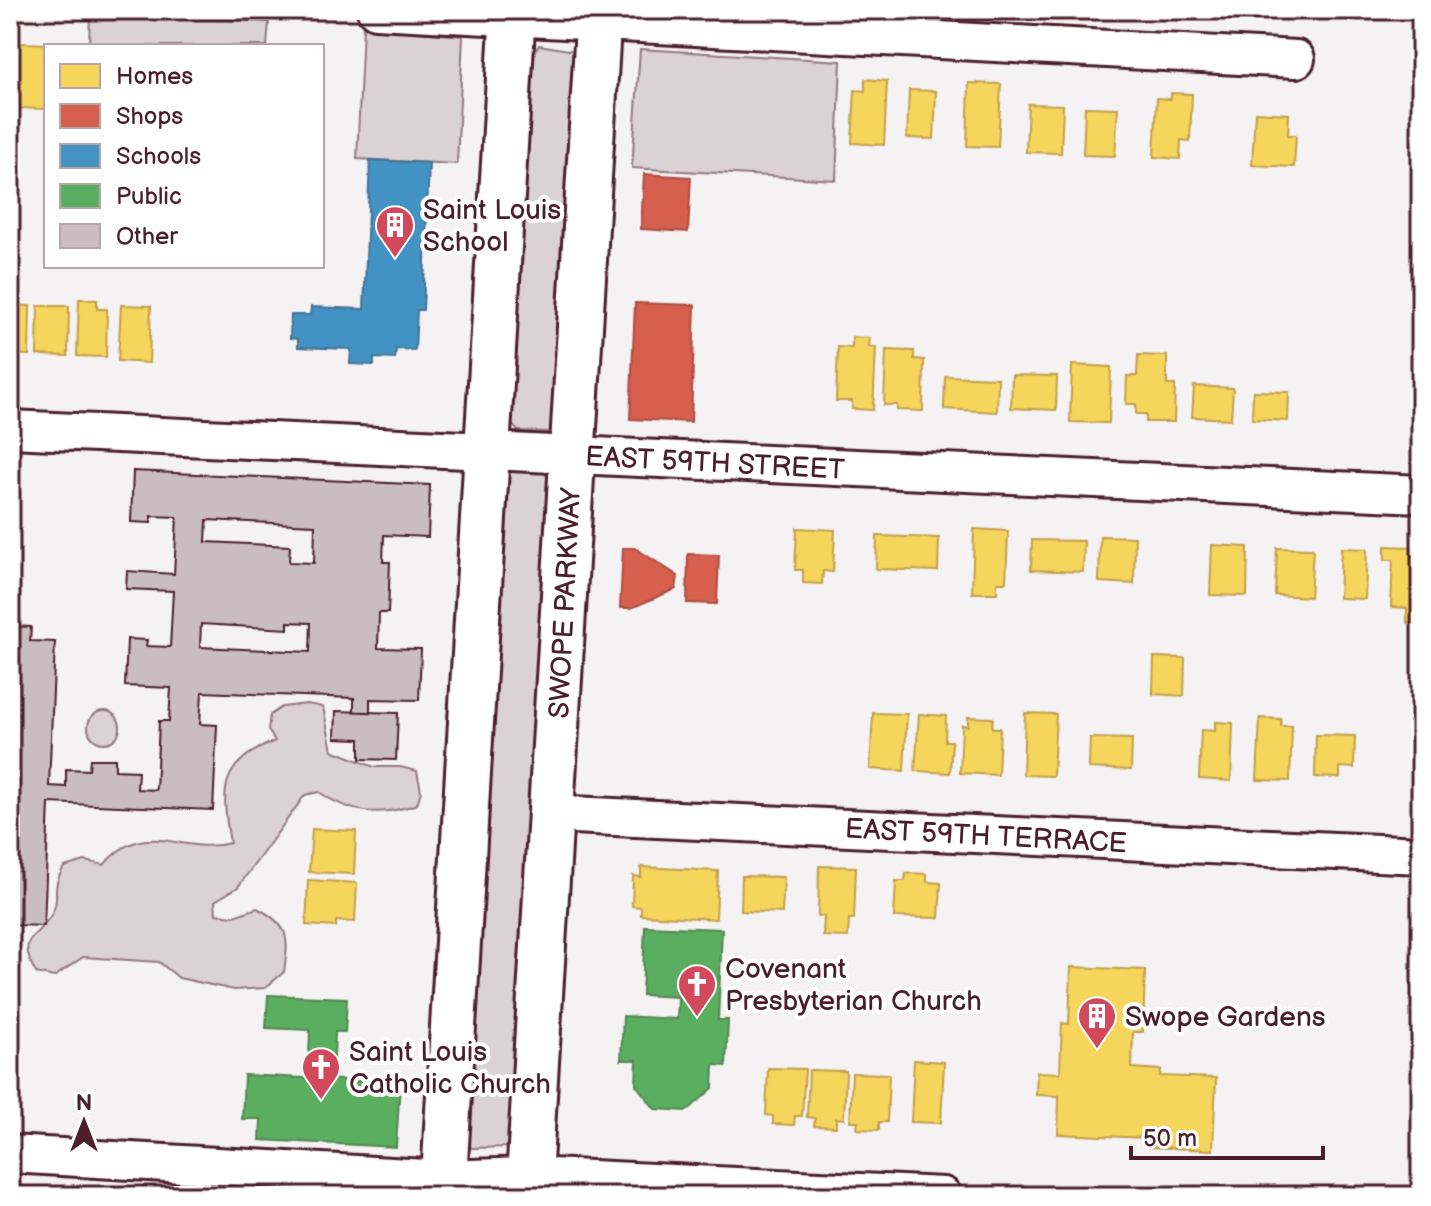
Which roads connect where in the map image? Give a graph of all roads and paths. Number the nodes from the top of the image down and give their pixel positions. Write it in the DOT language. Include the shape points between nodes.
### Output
graph roads {
  1 [pos="376,10"];
  2 [pos="513,14"];
  3 [pos="599,16"];
  4 [pos="1296,59"];
  5 [pos="10,429"];
  6 [pos="488,452"];
  7 [pos="573,455"];
  8 [pos="1421,494"];
  9 [pos="551,814"];
  10 [pos="1421,855"];
  11 [pos="10,1154"];
  12 [pos="528,1186"];
  13 [pos="443,1188"];
  14 [pos="943,1196"];
  1 -- 2 [label="street"];
  2 -- 3 [label="street"];
  2 -- 6 [label="main road"];
  3 -- 4 [label="street"];
  3 -- 7 [label="main road, SWOPE PARKWAY"];
  5 -- 6 [label="street, EAST 59TH STREET"];
  6 -- 7 [label="street, EAST 59TH STREET"];
  6 -- 13 [label="main road"];
  7 -- 8 [label="street, EAST 59TH STREET"];
  7 -- 9 [label="main road, SWOPE PARKWAY"];
  9 -- 10 [label="street, EAST 59TH TERRACE"];
  9 -- 12 [label="main road, SWOPE PARKWAY"];
  11 -- 13 [label="street"];
  12 -- 13 [label="street"];
  12 -- 14 [label="street"];
}
